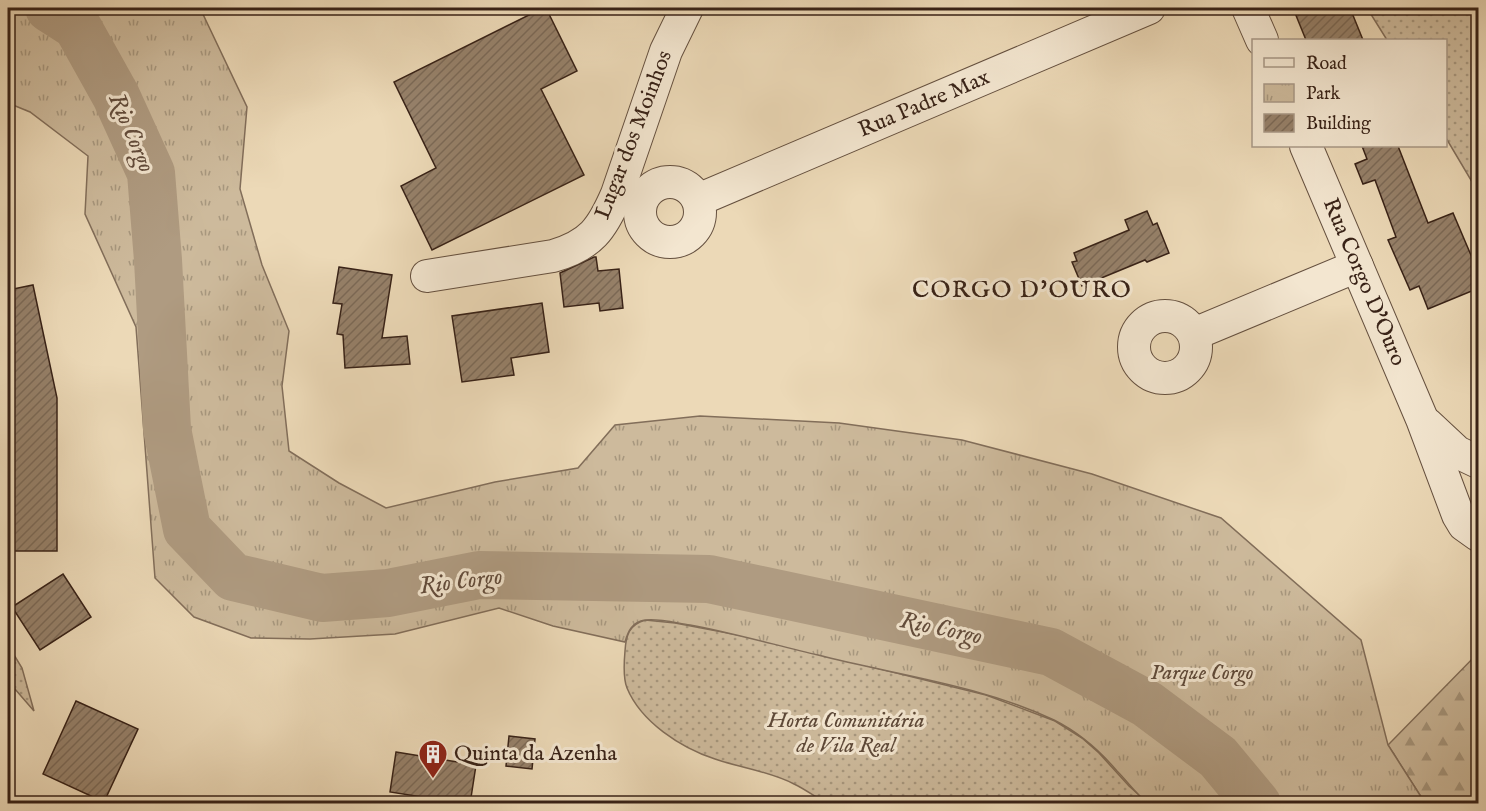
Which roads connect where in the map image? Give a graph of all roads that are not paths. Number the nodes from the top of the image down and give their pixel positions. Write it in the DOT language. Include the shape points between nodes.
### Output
graph roads {
  1 [pos="687,8"];
  2 [pos="1149,8"];
  3 [pos="1248,8"];
  4 [pos="1262,39"];
  5 [pos="1306,147"];
  6 [pos="698,200"];
  7 [pos="1357,266"];
  8 [pos="427,276"];
  9 [pos="1194,334"];
  10 [pos="1422,419"];
  11 [pos="1479,462"];
  12 [pos="1479,535"];
  1 -- 8 [label="street, Lugar dos Moinhos" via="666,51 617,194 591,239 553,256"];
  2 -- 6 [label="street, Rua Padre Max"];
  3 -- 4 [label="street"];
  5 -- 7 [label="street, Rua Corgo D'Ouro"];
  7 -- 9 [label="street"];
  7 -- 10 [label="street, Rua Corgo D'Ouro"];
  10 -- 11 [label="street" via="1452,448"];
  10 -- 12 [label="street, Rua Corgo D'Ouro" via="1458,515 1464,525"];
}
